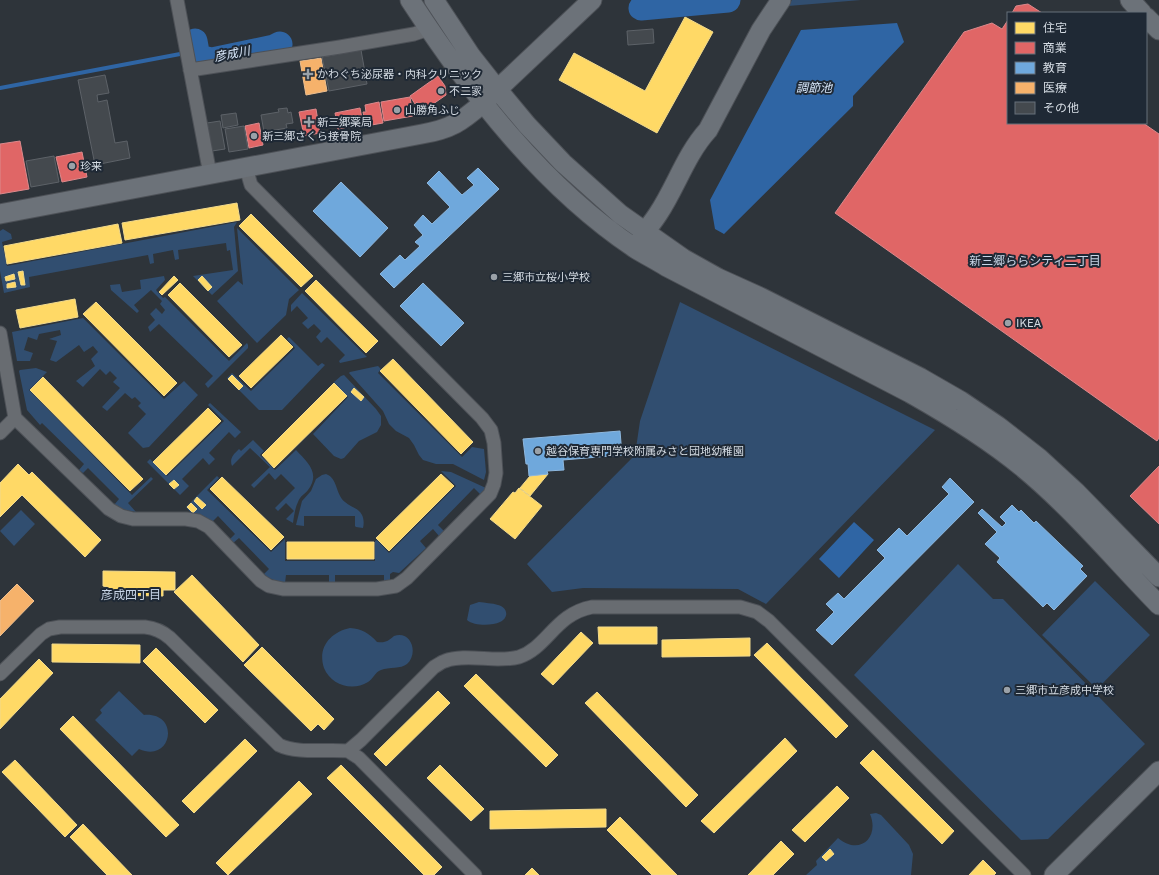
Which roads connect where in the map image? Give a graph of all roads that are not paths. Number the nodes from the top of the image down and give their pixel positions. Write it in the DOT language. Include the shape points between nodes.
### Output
graph roads {
  1 [pos="177,0"];
  2 [pos="410,0"];
  3 [pos="434,0"];
  4 [pos="592,0"];
  5 [pos="781,0"];
  6 [pos="1130,0"];
  7 [pos="1141,12"];
  8 [pos="1147,18"];
  9 [pos="429,29"];
  10 [pos="1159,30"];
  11 [pos="190,70"];
  12 [pos="497,89"];
  13 [pos="483,103"];
  14 [pos="246,168"];
  15 [pos="210,174"];
  16 [pos="0,214"];
  17 [pos="650,235"];
  18 [pos="636,249"];
  19 [pos="0,333"];
  20 [pos="15,418"];
  21 [pos="0,432"];
  22 [pos="1159,576"];
  23 [pos="1159,605"];
  24 [pos="0,674"];
  25 [pos="348,751"];
  26 [pos="1159,771"];
  27 [pos="475,875"];
  28 [pos="1024,875"];
  29 [pos="1054,875"];
  1 -- 11 [label="street"];
  2 -- 9 [label="street"];
  3 -- 12 [label="street" via="471,56"];
  4 -- 12 [label="street"];
  5 -- 17 [label="street" via="761,30 708,130 698,141"];
  6 -- 7 [label="street"];
  8 -- 10 [label="street"];
  9 -- 11 [label="street" via="355,45"];
  9 -- 13 [label="street"];
  11 -- 15 [label="street"];
  12 -- 13 [label="street"];
  12 -- 17 [label="street" via="563,163 620,214"];
  13 -- 14 [label="street" via="451,127 439,131"];
  13 -- 18 [label="street" via="522,149 566,193"];
  14 -- 15 [label="street"];
  14 -- 20 [label="street" via="251,185 477,412 491,430 496,473 490,494 396,586 377,589 283,589 261,581 209,527 198,521 186,518 121,516 109,508"];
  15 -- 16 [label="street"];
  17 -- 18 [label="street"];
  17 -- 22 [label="street" via="684,259 718,278 921,378 961,401 1039,458"];
  18 -- 23 [label="street" via="910,394 990,443 1051,493"];
  19 -- 20 [label="street"];
  20 -- 21 [label="street"];
  24 -- 25 [label="street" via="34,640 49,629 153,628 170,638 279,745 294,750"];
  25 -- 27 [label="street" via="359,758"];
  25 -- 28 [label="street" via="434,667 456,658 517,658 529,653 572,613 581,609 740,608 757,612 769,621"];
  26 -- 29 [label="street"];
}
